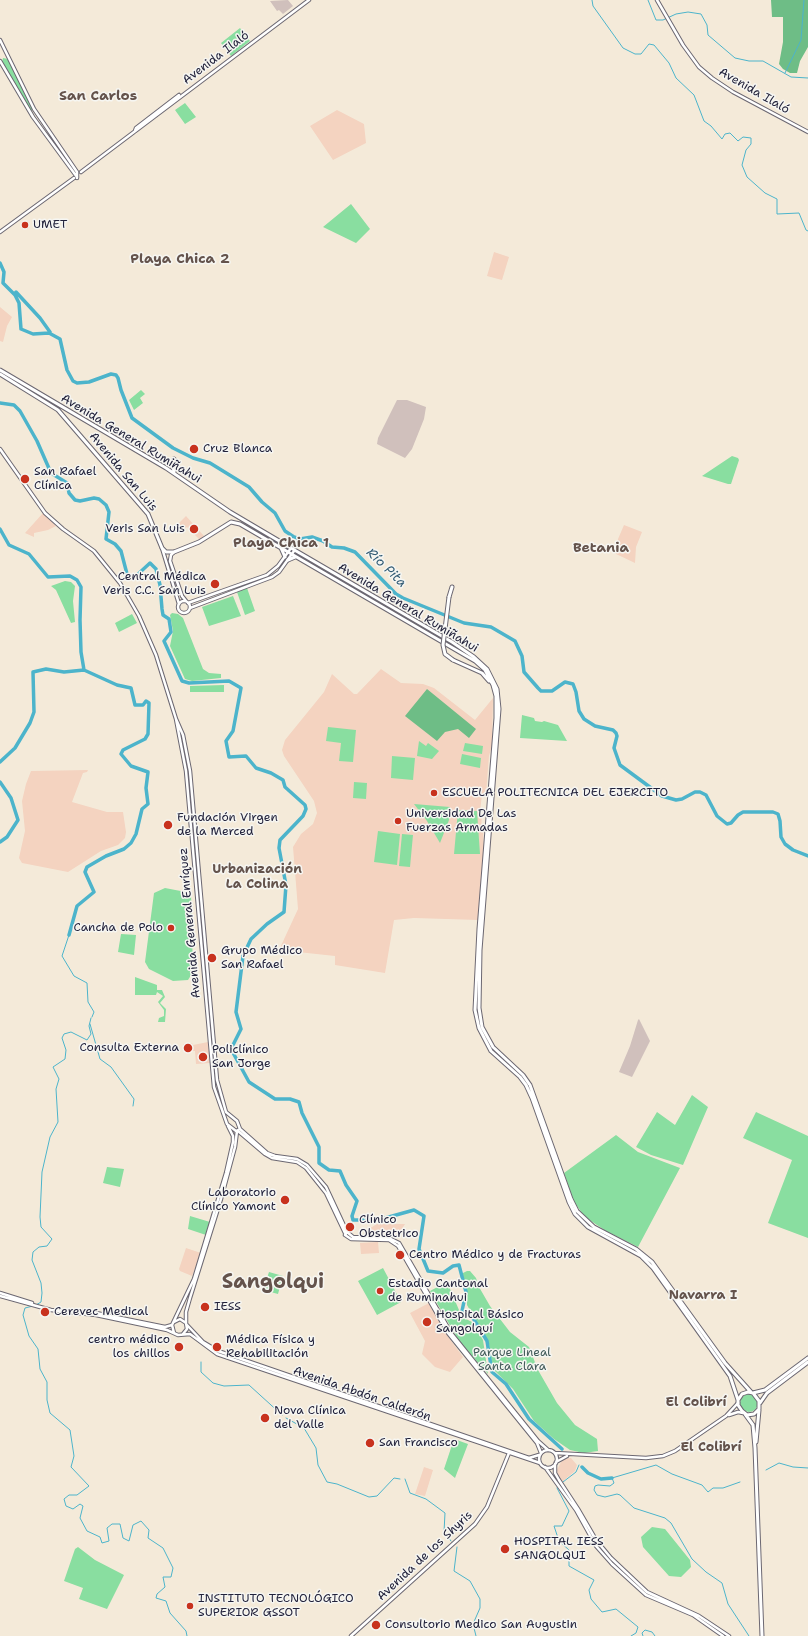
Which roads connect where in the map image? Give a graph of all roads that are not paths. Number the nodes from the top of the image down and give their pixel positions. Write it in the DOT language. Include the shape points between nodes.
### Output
graph roads {
  1 [pos="308,0"];
  2 [pos="657,0"];
  3 [pos="0,40"];
  4 [pos="0,61"];
  5 [pos="808,132"];
  6 [pos="81,172"];
  7 [pos="74,178"];
  8 [pos="0,232"];
  9 [pos="0,370"];
  10 [pos="0,374"];
  11 [pos="53,406"];
  12 [pos="0,450"];
  13 [pos="174,459"];
  14 [pos="175,474"];
  15 [pos="230,512"];
  16 [pos="228,524"];
  17 [pos="280,547"];
  18 [pos="162,548"];
  19 [pos="292,551"];
  20 [pos="174,552"];
  21 [pos="288,552"];
  22 [pos="296,556"];
  23 [pos="285,557"];
  24 [pos="288,560"];
  25 [pos="267,574"];
  26 [pos="269,578"];
  27 [pos="452,587"];
  28 [pos="210,596"];
  29 [pos="211,599"];
  30 [pos="187,602"];
  31 [pos="179,604"];
  32 [pos="190,608"];
  33 [pos="493,685"];
  34 [pos="211,1044"];
  35 [pos="233,1118"];
  36 [pos="227,1124"];
  37 [pos="239,1130"];
  38 [pos="349,1236"];
  39 [pos="0,1294"];
  40 [pos="41,1307"];
  41 [pos="172,1324"];
  42 [pos="187,1324"];
  43 [pos="174,1333"];
  44 [pos="183,1334"];
  45 [pos="808,1358"];
  46 [pos="808,1362"];
  47 [pos="752,1393"];
  48 [pos="738,1401"];
  49 [pos="760,1404"];
  50 [pos="759,1409"];
  51 [pos="744,1413"];
  52 [pos="726,1416"];
  53 [pos="755,1448"];
  54 [pos="548,1450"];
  55 [pos="511,1453"];
  56 [pos="555,1453"];
  57 [pos="540,1454"];
  58 [pos="569,1455"];
  59 [pos="508,1458"];
  60 [pos="540,1463"];
  61 [pos="556,1463"];
  62 [pos="545,1467"];
  63 [pos="615,1565"];
  64 [pos="351,1636"];
  65 [pos="723,1636"];
  66 [pos="728,1636"];
  67 [pos="762,1636"];
  1 -- 6 [label="main road, Avenida Ilaló"];
  2 -- 5 [label="main road, Avenida Ilaló" via="699,67 732,92"];
  3 -- 4 [label="main road" via="34,109 77,172 77,178 33,117"];
  7 -- 8 [label="main road"];
  9 -- 14 [label="highway, Avenida General Rumiñahui"];
  10 -- 11 [label="highway, Avenida General Rumiñahui"];
  11 -- 18 [label="highway, Avenida San Luis" via="148,514"];
  12 -- 34 [label="main road, Avenida General Enríquez" via="45,513 62,529 94,551 120,583 150,641 183,735 191,800"];
  13 -- 14 [label="highway"];
  14 -- 15 [label="highway, Avenida General Rumiñahui"];
  15 -- 16 [label="highway" via="231,519"];
  15 -- 19 [label="highway, Avenida General Rumiñahui"];
  16 -- 17 [label="highway, Avenida General Rumiñahui" via="240,524"];
  16 -- 20 [label="highway" via="202,541"];
  17 -- 21 [label="highway, Avenida General Rumiñahui"];
  17 -- 23 [label="highway"];
  18 -- 20 [label="highway" via="169,553"];
  18 -- 31 [label="main road, Avenida San Luis"];
  19 -- 21 [label="highway, Avenida General Rumiñahui"];
  19 -- 22 [label="highway, Avenida General Rumiñahui"];
  19 -- 24 [label="main road"];
  19 -- 47 [label="highway, Avenida General Rumiñahui" via="452,642 479,661 494,680 499,709 480,950 479,1008 482,1027 493,1047 530,1085 577,1211 594,1226 636,1249 652,1262 725,1363"];
  20 -- 30 [label="main road" via="170,561 182,596"];
  21 -- 23 [label="main road"];
  22 -- 24 [label="highway"];
  22 -- 33 [label="highway, Avenida General Rumiñahui" via="475,661 485,670"];
  23 -- 25 [label="main road"];
  24 -- 26 [label="main road" via="279,572"];
  25 -- 26 [label="main road"];
  25 -- 28 [label="main road"];
  26 -- 29 [label="main road"];
  27 -- 33 [label="highway, bridge" via="443,645 445,654 482,673"];
  28 -- 29 [label="main road"];
  28 -- 30 [label="main road"];
  29 -- 32 [label="main road"];
  30 -- 31 [label="main road"];
  30 -- 32 [label="main road"];
  31 -- 32 [label="main road" via="178,609 182,613 187,613"];
  33 -- 48 [label="highway, Avenida General Rumiñahui" via="496,718 479,929 476,1010 479,1028 491,1051 526,1085 575,1214 588,1227 641,1256 653,1268 730,1376"];
  34 -- 35 [label="main road, Avenida General Enríquez" via="221,1100 227,1114"];
  34 -- 36 [label="main road, Avenida General Enríquez" via="214,1087"];
  35 -- 36 [label="main road" via="228,1120"];
  35 -- 37 [label="main road, Avenida General Enríquez" via="237,1121"];
  36 -- 37 [label="main road"];
  36 -- 41 [label="main road, Avenida General Enríquez" via="233,1142 219,1199 194,1279"];
  37 -- 38 [label="main road" via="270,1155 297,1159 307,1164 326,1187"];
  37 -- 42 [label="main road" via="221,1200 187,1309"];
  38 -- 54 [label="main road" via="389,1238 399,1243 454,1337"];
  38 -- 57 [label="main road" via="353,1240 389,1240 398,1246 448,1333 537,1443"];
  39 -- 40 [label="main road"];
  40 -- 41 [label="main road" via="96,1313 165,1327"];
  40 -- 43 [label="main road" via="96,1315"];
  41 -- 42 [label="main road" via="180,1319"];
  41 -- 43 [label="main road"];
  42 -- 44 [label="main road" via="188,1329"];
  42 -- 55 [label="main road, Avenida Abdón Calderón" via="199,1338 218,1352"];
  43 -- 44 [label="main road"];
  44 -- 55 [label="main road, Avenida Abdón Calderón" via="191,1335 217,1354"];
  45 -- 47 [label="highway" via="765,1390"];
  46 -- 49 [label="highway" via="767,1392"];
  47 -- 48 [label="highway" via="744,1392"];
  47 -- 49 [label="highway"];
  48 -- 51 [label="highway"];
  48 -- 52 [label="main road"];
  49 -- 50 [label="highway"];
  50 -- 51 [label="highway" via="754,1414"];
  50 -- 53 [label="highway"];
  51 -- 52 [label="main road" via="736,1412"];
  51 -- 53 [label="highway" via="753,1426"];
  52 -- 58 [label="main road" via="675,1451 659,1457"];
  53 -- 67 [label="highway"];
  54 -- 56 [label="main road"];
  54 -- 57 [label="main road"];
  55 -- 57 [label="main road, Avenida Abdón Calderón" via="532,1458"];
  55 -- 59 [label="main road"];
  55 -- 59 [label="main road, Avenida de los Shyris"];
  55 -- 60 [label="main road, Avenida Abdón Calderón"];
  56 -- 58 [label="main road"];
  56 -- 61 [label="main road"];
  57 -- 60 [label="main road"];
  58 -- 61 [label="main road"];
  59 -- 64 [label="main road, Avenida de los Shyris" via="487,1507 475,1524"];
  60 -- 62 [label="main road"];
  61 -- 62 [label="main road"];
  61 -- 63 [label="main road" via="555,1473 559,1480"];
  62 -- 63 [label="main road" via="576,1510 596,1546"];
  63 -- 65 [label="main road" via="646,1595 693,1615"];
  63 -- 66 [label="main road" via="647,1592 699,1616"];
}
